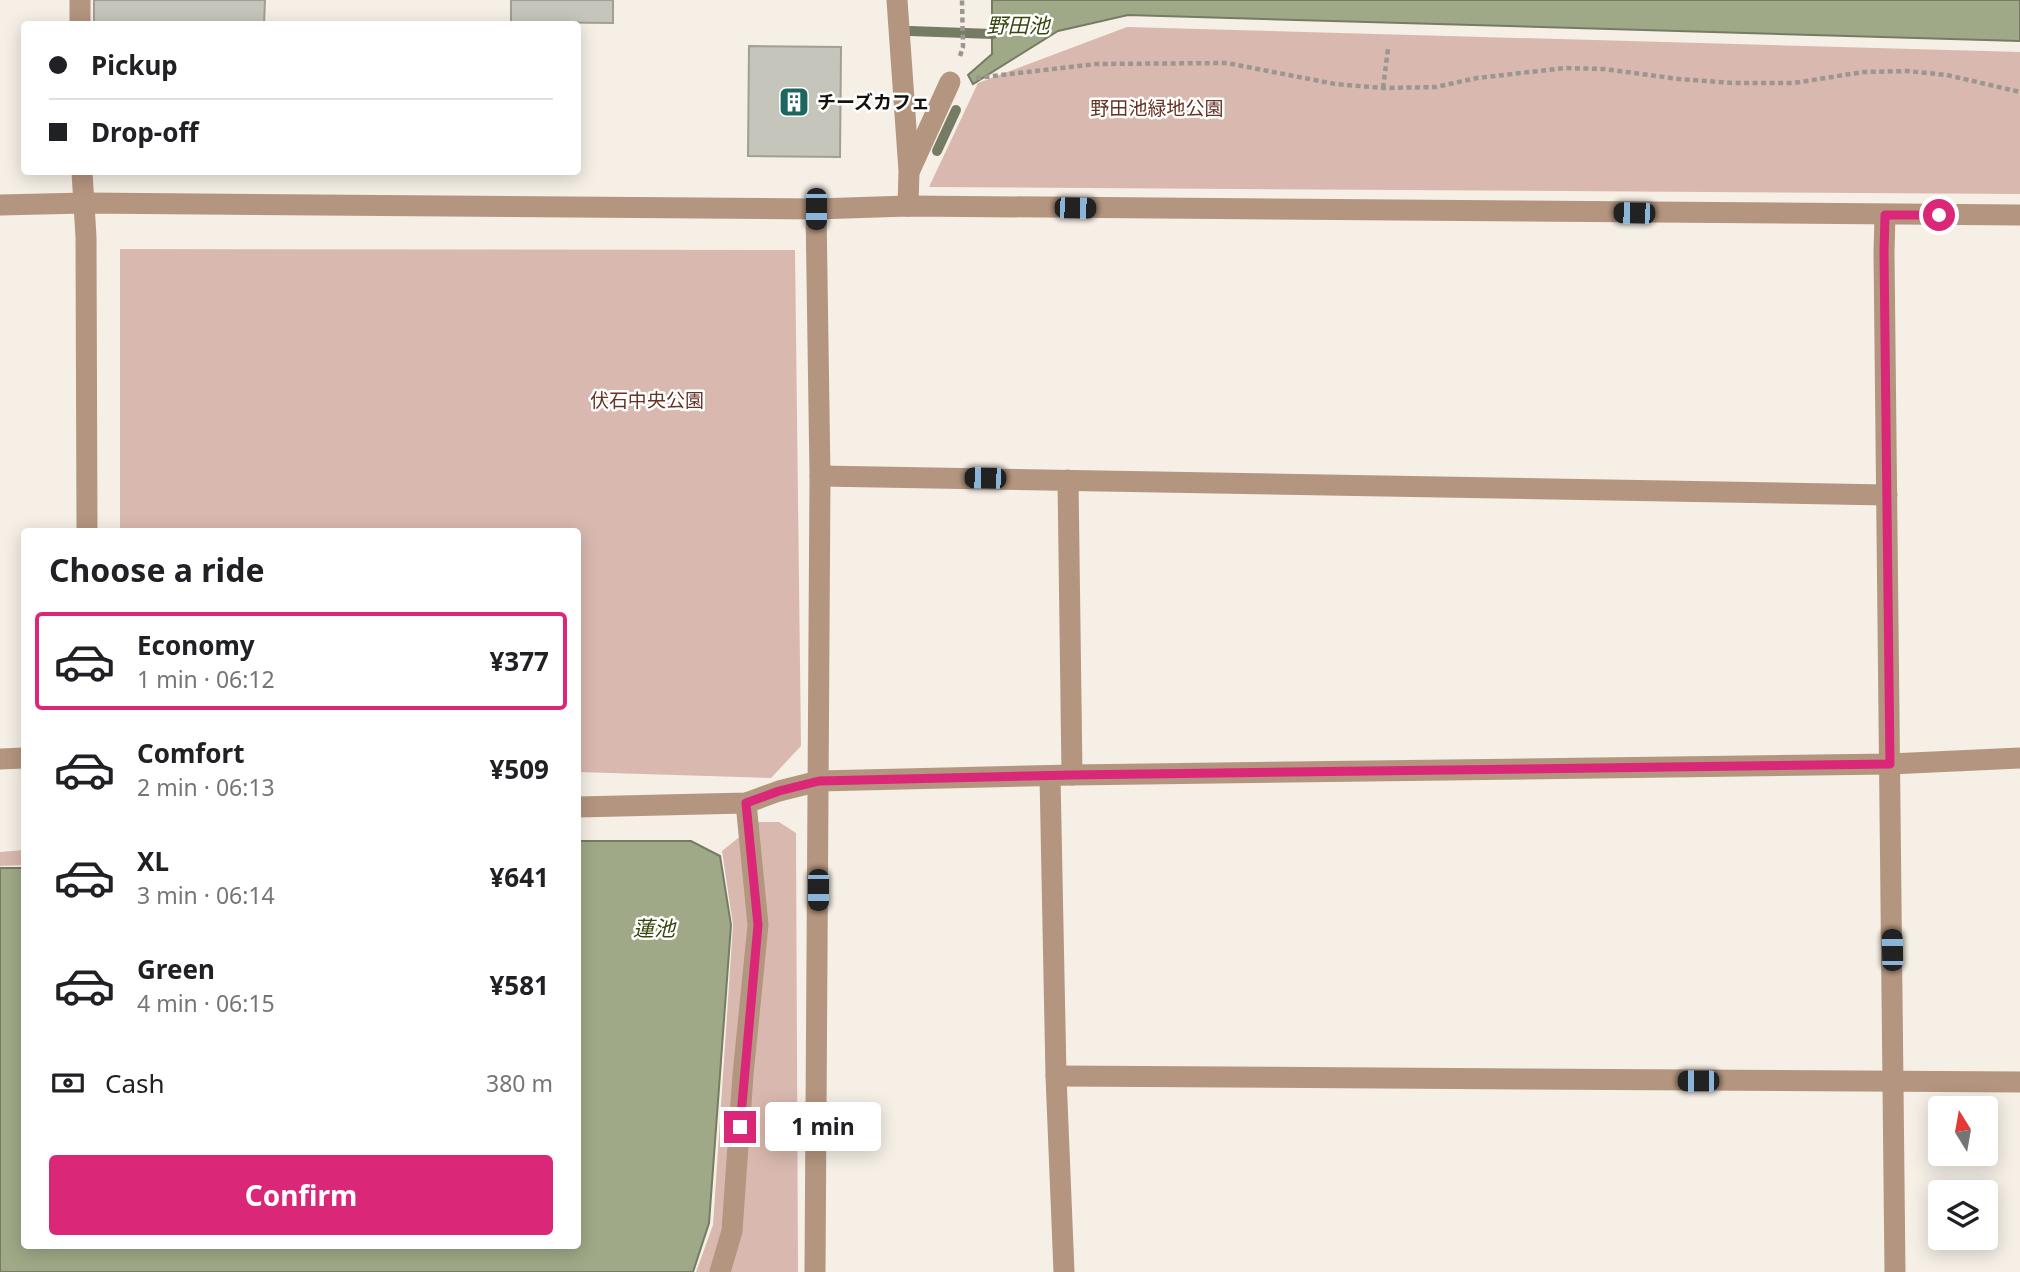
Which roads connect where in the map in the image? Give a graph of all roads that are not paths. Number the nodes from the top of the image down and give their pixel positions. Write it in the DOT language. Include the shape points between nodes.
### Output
graph roads {
  1 [pos="80,0"];
  2 [pos="897,0"];
  3 [pos="80,21"];
  4 [pos="950,82"];
  5 [pos="909,172"];
  6 [pos="82,175"];
  7 [pos="85,203"];
  8 [pos="0,205"];
  9 [pos="908,206"];
  10 [pos="816,209"];
  11 [pos="1885,215"];
  12 [pos="2020,215"];
  13 [pos="820,476"];
  14 [pos="1068,480"];
  15 [pos="1887,495"];
  16 [pos="87,528"];
  17 [pos="21,758"];
  18 [pos="2020,758"];
  19 [pos="0,759"];
  20 [pos="1890,764"];
  21 [pos="1072,775"];
  22 [pos="1050,776"];
  23 [pos="819,781"];
  24 [pos="746,803"];
  25 [pos="581,807"];
  26 [pos="1056,1076"];
  27 [pos="1893,1082"];
  28 [pos="2020,1082"];
  29 [pos="720,1272"];
  30 [pos="815,1272"];
  31 [pos="1064,1272"];
  32 [pos="1895,1272"];
  1 -- 3 [label="street"];
  2 -- 5 [label="street"];
  4 -- 5 [label="street"];
  5 -- 9 [label="street"];
  6 -- 7 [label="street"];
  7 -- 8 [label="street"];
  7 -- 10 [label="street"];
  7 -- 16 [label="street"];
  9 -- 10 [label="street"];
  9 -- 11 [label="street"];
  10 -- 13 [label="street"];
  11 -- 12 [label="street"];
  11 -- 15 [label="street"];
  13 -- 14 [label="street"];
  13 -- 23 [label="street"];
  14 -- 15 [label="street"];
  14 -- 21 [label="street"];
  15 -- 20 [label="street"];
  17 -- 19 [label="street"];
  18 -- 20 [label="street"];
  20 -- 21 [label="street"];
  20 -- 27 [label="street"];
  21 -- 22 [label="street"];
  22 -- 23 [label="street"];
  22 -- 26 [label="street"];
  23 -- 24 [label="street"];
  23 -- 30 [label="street"];
  24 -- 25 [label="street"];
  24 -- 29 [label="street" via="758,925 732,1231"];
  26 -- 27 [label="street"];
  26 -- 31 [label="street"];
  27 -- 28 [label="street"];
  27 -- 32 [label="street"];
}
